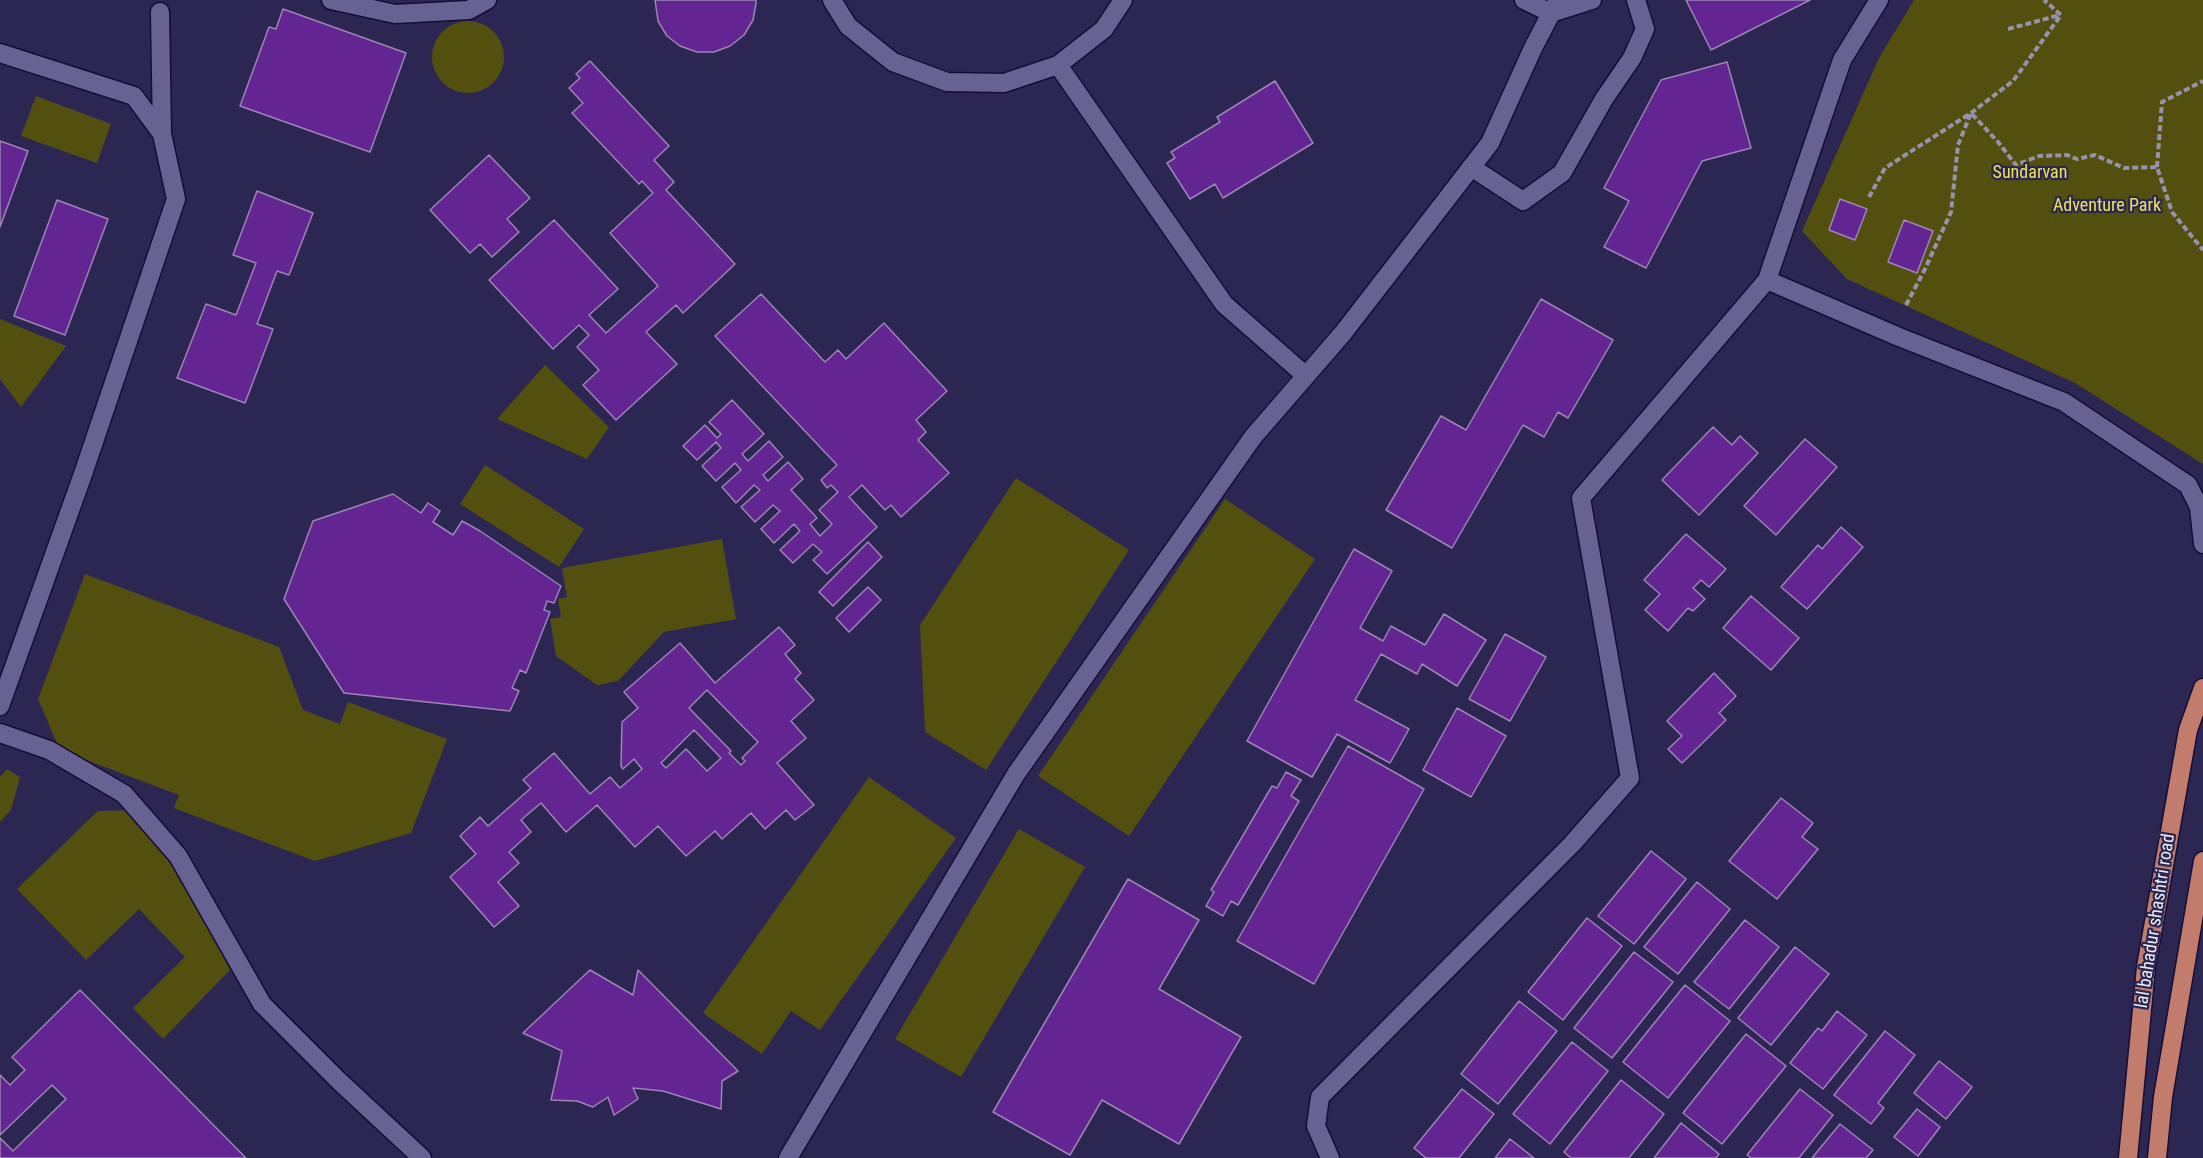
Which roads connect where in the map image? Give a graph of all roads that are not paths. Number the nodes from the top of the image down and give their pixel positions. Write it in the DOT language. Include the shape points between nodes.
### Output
graph roads {
  1 [pos="331,0"];
  2 [pos="487,0"];
  3 [pos="832,0"];
  4 [pos="1123,0"];
  5 [pos="1524,0"];
  6 [pos="1592,0"];
  7 [pos="1636,0"];
  8 [pos="1879,0"];
  9 [pos="1554,7"];
  10 [pos="160,12"];
  11 [pos="0,53"];
  12 [pos="1058,65"];
  13 [pos="162,134"];
  14 [pos="1471,167"];
  15 [pos="1767,280"];
  16 [pos="1306,376"];
  17 [pos="2203,544"];
  18 [pos="2203,688"];
  19 [pos="0,706"];
  20 [pos="0,733"];
  21 [pos="2203,861"];
  22 [pos="422,1158"];
  23 [pos="788,1158"];
  24 [pos="1330,1158"];
  25 [pos="2128,1158"];
  26 [pos="2157,1158"];
  1 -- 2 [label="street" via="395,14 469,10"];
  3 -- 12 [label="street" via="848,26 893,62 946,82 1004,83"];
  4 -- 12 [label="street" via="1104,29"];
  5 -- 9 [label="street"];
  6 -- 9 [label="street"];
  7 -- 14 [label="street" via="1645,29 1632,58 1562,173 1523,201"];
  8 -- 15 [label="street" via="1842,60"];
  9 -- 14 [label="street" via="1490,143"];
  10 -- 13 [label="street"];
  11 -- 13 [label="street" via="134,96"];
  12 -- 16 [label="street" via="1224,304"];
  13 -- 19 [label="street" via="176,199"];
  14 -- 16 [label="street"];
  15 -- 17 [label="street" via="2064,402 2188,485 2199,507"];
  15 -- 24 [label="street" via="1581,498 1630,778 1572,844 1320,1097 1316,1126"];
  16 -- 23 [label="street" via="1253,437 1016,774"];
  18 -- 25 [label="main road, lal bahadur shashtri road" via="2188,730 2146,967"];
  20 -- 22 [label="street" via="49,750 124,794 178,856 262,1004"];
  21 -- 26 [label="main road" via="2163,1097"];
}
